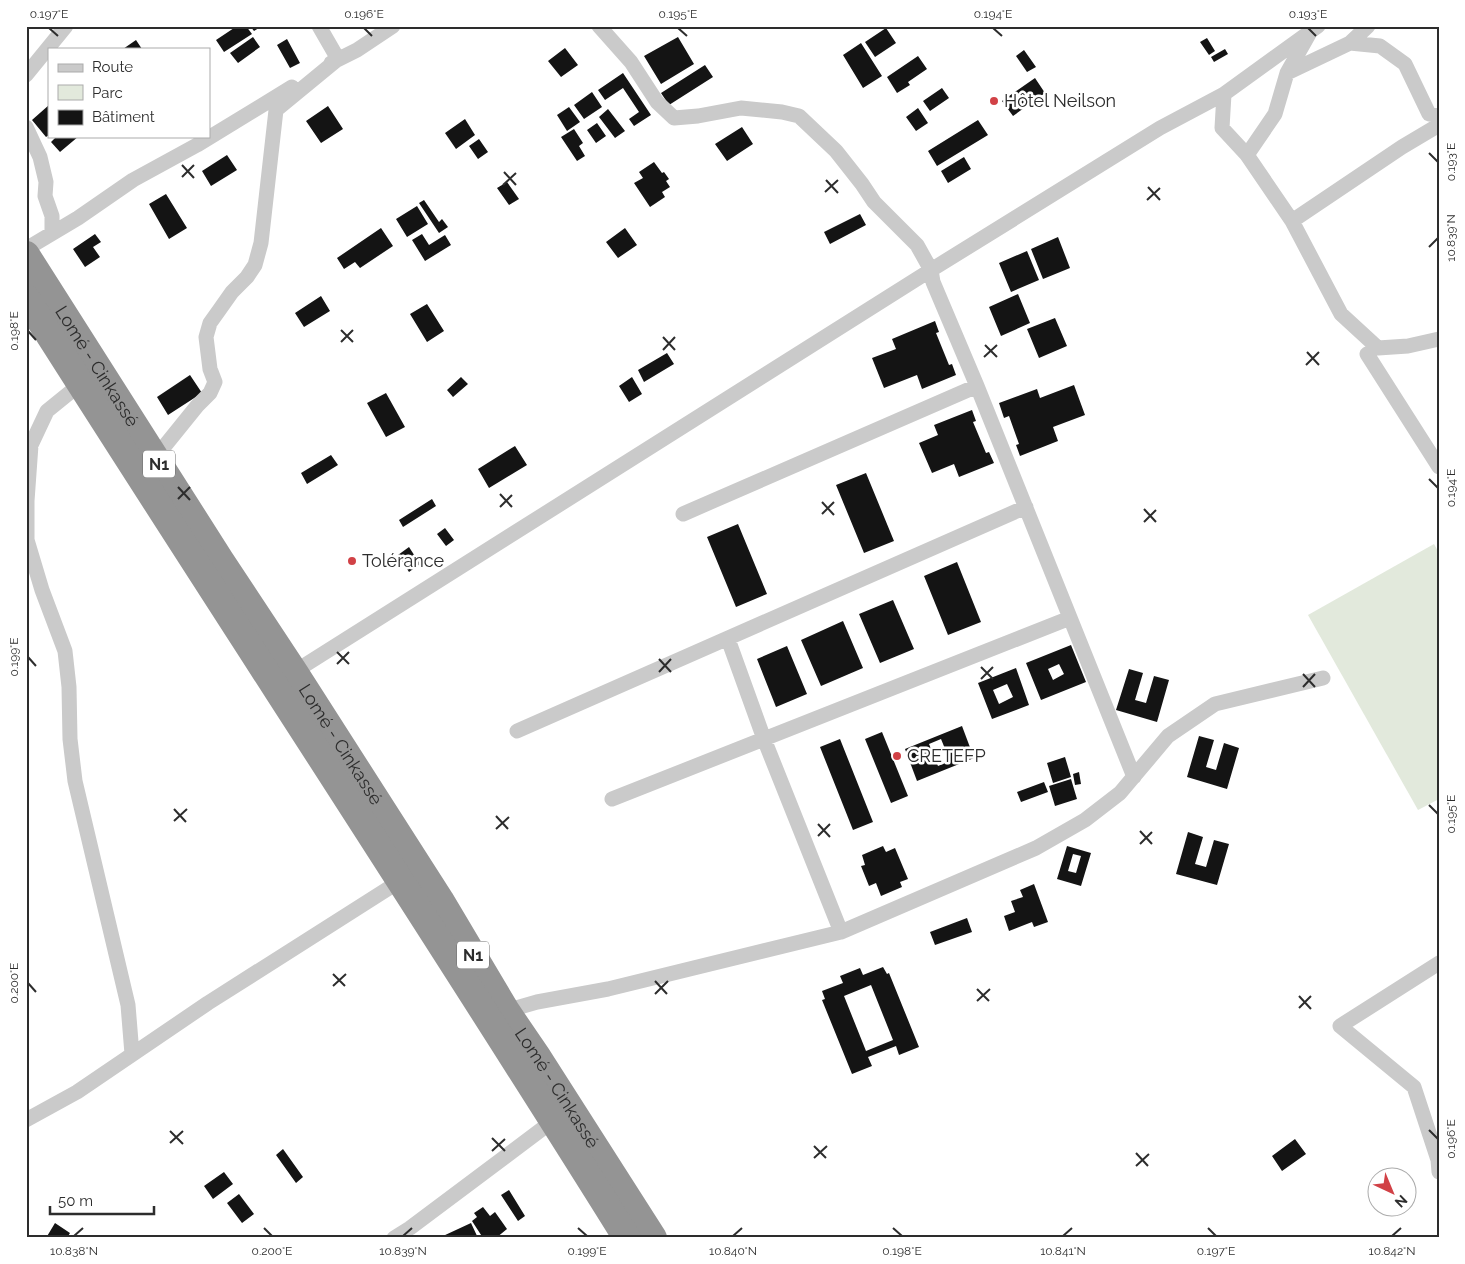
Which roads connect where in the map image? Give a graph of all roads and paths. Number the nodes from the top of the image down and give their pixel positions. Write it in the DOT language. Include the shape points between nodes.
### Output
graph roads {
  1 [pos="66,26"];
  2 [pos="319,26"];
  3 [pos="393,26"];
  4 [pos="599,26"];
  5 [pos="1368,26"];
  6 [pos="1315,28"];
  7 [pos="1350,43"];
  8 [pos="338,59"];
  9 [pos="26,74"];
  10 [pos="1287,74"];
  11 [pos="1224,94"];
  12 [pos="1439,116"];
  13 [pos="1439,125"];
  14 [pos="26,128"];
  15 [pos="210,137"];
  16 [pos="208,138"];
  17 [pos="1247,155"];
  18 [pos="1292,221"];
  19 [pos="52,233"];
  20 [pos="26,248"];
  21 [pos="26,255"];
  22 [pos="931,270"];
  23 [pos="26,298"];
  24 [pos="1439,340"];
  25 [pos="1367,354"];
  26 [pos="90,377"];
  27 [pos="978,386"];
  28 [pos="155,458"];
  29 [pos="1439,467"];
  30 [pos="1026,507"];
  31 [pos="683,514"];
  32 [pos="1070,618"];
  33 [pos="728,639"];
  34 [pos="294,672"];
  35 [pos="1323,678"];
  36 [pos="517,731"];
  37 [pos="764,739"];
  38 [pos="1134,777"];
  39 [pos="612,799"];
  40 [pos="400,881"];
  41 [pos="840,932"];
  42 [pos="1439,963"];
  43 [pos="498,1016"];
  44 [pos="132,1054"];
  45 [pos="26,1120"];
  46 [pos="554,1120"];
  47 [pos="1439,1172"];
  48 [pos="394,1238"];
  49 [pos="627,1238"];
  50 [pos="653,1238"];
  1 -- 9 [label="street"];
  2 -- 8 [label="street"];
  3 -- 8 [label="street"];
  4 -- 22 [label="street" via="631,62 657,102 674,118 741,108 799,116 836,151 874,202 918,245"];
  5 -- 7 [label="street"];
  6 -- 10 [label="street"];
  6 -- 11 [label="street"];
  7 -- 10 [label="street"];
  7 -- 12 [label="street" via="1380,46 1404,64 1429,114"];
  8 -- 15 [label="street"];
  8 -- 28 [label="street" via="276,110 261,243 255,266 210,323 206,337 215,382 210,393"];
  10 -- 17 [label="street" via="1275,114"];
  11 -- 17 [label="street" via="1222,128"];
  11 -- 22 [label="street" via="1160,128"];
  13 -- 18 [label="street"];
  14 -- 19 [label="street" via="40,157 46,182 45,196 52,216"];
  16 -- 19 [label="street" via="133,180"];
  17 -- 18 [label="street"];
  18 -- 24 [label="street" via="1341,314 1378,348"];
  19 -- 20 [label="street"];
  21 -- 26 [label="highway, Lomé - Cinkassé / N1"];
  22 -- 27 [label="street"];
  22 -- 34 [label="street"];
  23 -- 26 [label="highway, Lomé - Cinkassé / N1"];
  25 -- 29 [label="street"];
  26 -- 28 [label="highway, Lomé - Cinkassé / N1"];
  26 -- 40 [label="highway, Lomé - Cinkassé / N1"];
  26 -- 44 [label="street" via="47,411 30,445 27,540 65,651 75,781 128,1005"];
  27 -- 30 [label="street"];
  27 -- 31 [label="street"];
  28 -- 34 [label="highway, Lomé - Cinkassé / N1"];
  30 -- 32 [label="street"];
  30 -- 33 [label="street"];
  32 -- 37 [label="street"];
  32 -- 38 [label="street"];
  33 -- 36 [label="street"];
  33 -- 37 [label="street"];
  34 -- 43 [label="highway, Lomé - Cinkassé / N1" via="440,900"];
  35 -- 38 [label="street" via="1215,704 1168,736"];
  37 -- 39 [label="street"];
  37 -- 41 [label="street"];
  38 -- 41 [label="street" via="1120,793 1085,820 1036,848"];
  40 -- 43 [label="highway, Lomé - Cinkassé / N1"];
  40 -- 44 [label="street"];
  41 -- 43 [label="street" via="608,989 537,1002"];
  42 -- 47 [label="street" via="1340,1026 1414,1087"];
  43 -- 46 [label="highway, Lomé - Cinkassé / N1"];
  43 -- 50 [label="highway, Lomé - Cinkassé / N1" via="544,1066"];
  44 -- 45 [label="street" via="77,1092"];
  46 -- 48 [label="street"];
  46 -- 49 [label="highway, Lomé - Cinkassé / N1"];
}
